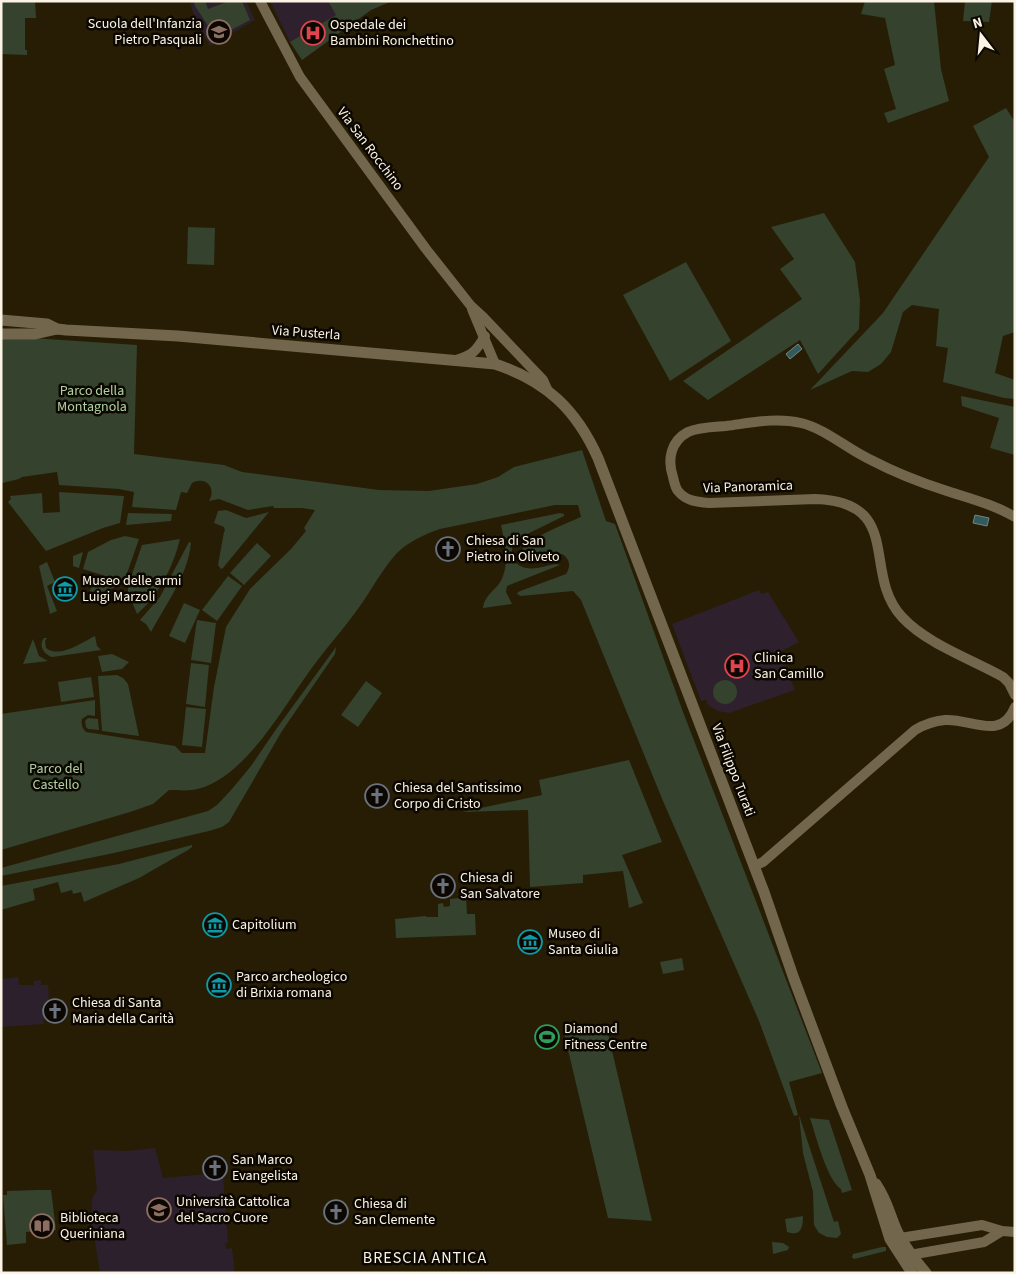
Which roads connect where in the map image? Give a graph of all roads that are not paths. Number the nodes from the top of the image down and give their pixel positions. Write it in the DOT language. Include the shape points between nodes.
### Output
graph roads {
  1 [pos="260,1"];
  2 [pos="470,306"];
  3 [pos="1,320"];
  4 [pos="57,328"];
  5 [pos="1,334"];
  6 [pos="484,336"];
  7 [pos="456,360"];
  8 [pos="495,364"];
  9 [pos="547,389"];
  10 [pos="1015,517"];
  11 [pos="1015,695"];
  12 [pos="1015,707"];
  13 [pos="754,866"];
  14 [pos="870,1175"];
  15 [pos="1002,1231"];
  16 [pos="1015,1232"];
  17 [pos="895,1238"];
  18 [pos="906,1256"];
  19 [pos="912,1273"];
  20 [pos="926,1273"];
  1 -- 2 [label="street, Via San Rocchino" via="300,77"];
  2 -- 6 [label="street, Via San Rocchino"];
  2 -- 9 [label="street, Via San Rocchino" via="543,380"];
  3 -- 4 [label="main road, Via Pusterla" via="47,324"];
  4 -- 5 [label="main road, Via Pusterla" via="35,334"];
  4 -- 7 [label="main road, Via Pusterla"];
  6 -- 7 [label="street" via="475,352"];
  6 -- 8 [label="street, Via San Rocchino"];
  7 -- 8 [label="main road, Via Pusterla"];
  8 -- 9 [label="main road, Via Pusterla" via="519,372"];
  9 -- 13 [label="main road, Via Filippo Turati" via="577,421 598,458"];
  10 -- 11 [label="street, Via Panoramica" via="870,460 814,427 783,420 690,431 674,445 670,458 670,470 677,490 695,502 831,499 852,506 869,521 879,545 885,586 895,610 922,635 1003,677"];
  12 -- 13 [label="street" via="1006,721 994,726 946,720 926,723 769,857"];
  13 -- 14 [label="main road, Via Filippo Turati"];
  14 -- 17 [label="main road, Via Filippo Turati"];
  14 -- 17 [label="main road, Via Filippo Turati" via="886,1198 895,1225"];
  15 -- 16 [label="street"];
  15 -- 17 [label="street" via="982,1225"];
  15 -- 18 [label="street" via="984,1242"];
  17 -- 18 [label="main road"];
  18 -- 19 [label="main road"];
  18 -- 20 [label="main road"];
}
